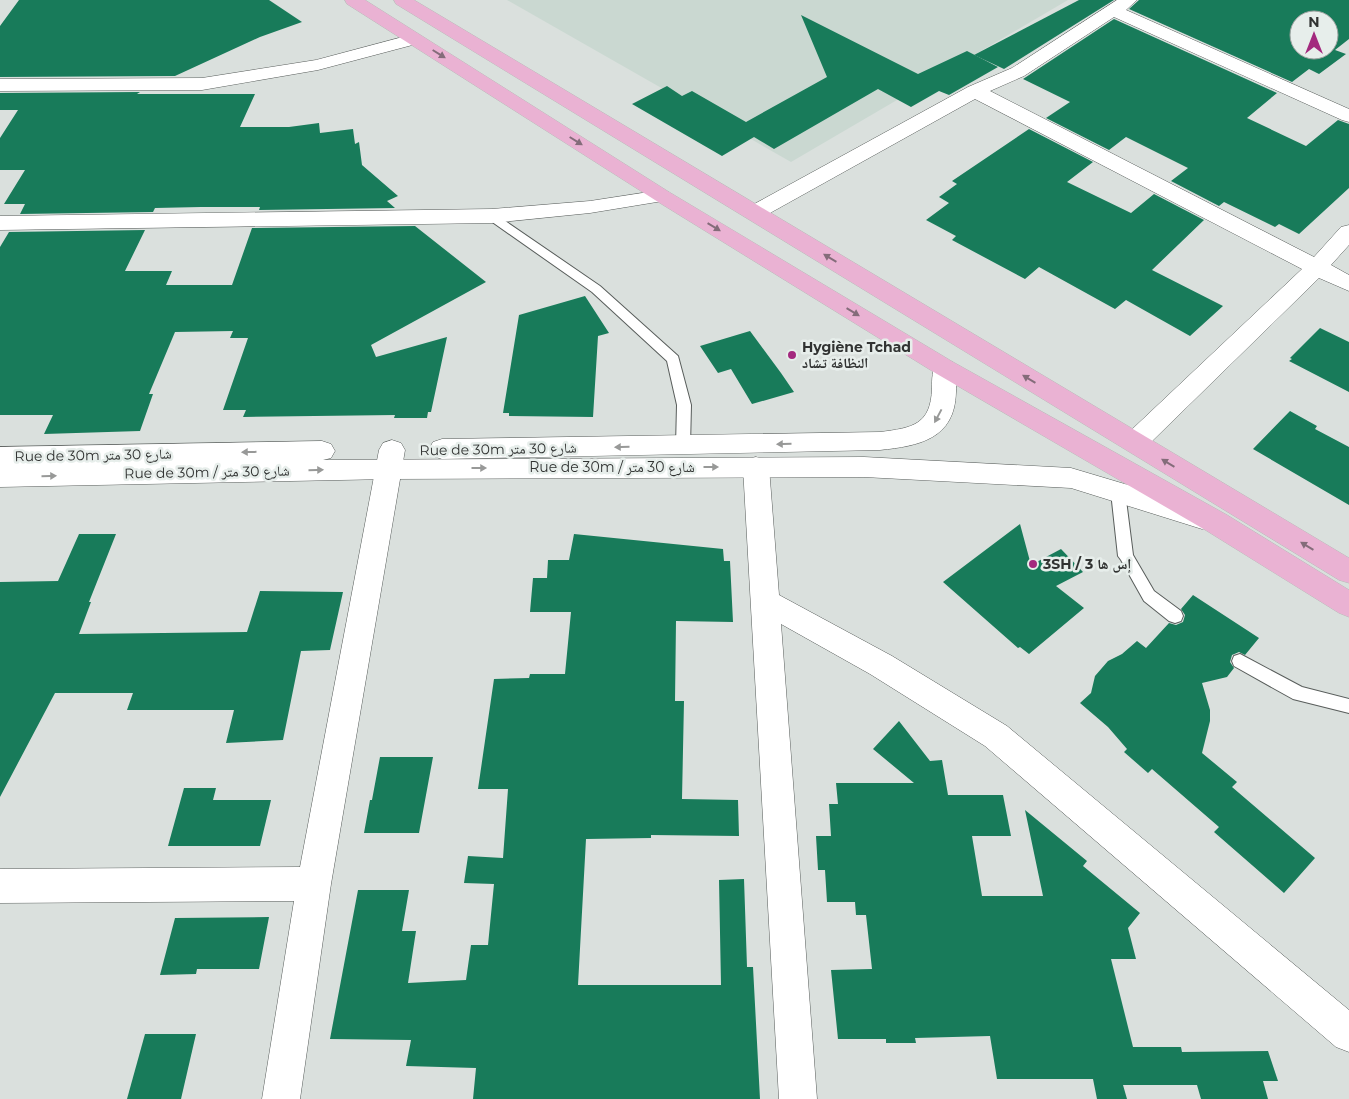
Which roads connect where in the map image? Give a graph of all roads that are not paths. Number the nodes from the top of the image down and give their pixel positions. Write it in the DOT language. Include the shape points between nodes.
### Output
graph roads {
  1 [pos="353,0"];
  2 [pos="402,0"];
  3 [pos="1122,6"];
  4 [pos="414,39"];
  5 [pos="0,85"];
  6 [pos="975,91"];
  7 [pos="1349,116"];
  8 [pos="662,196"];
  9 [pos="754,213"];
  10 [pos="492,216"];
  11 [pos="0,223"];
  12 [pos="1349,232"];
  13 [pos="1316,268"];
  14 [pos="1349,284"];
  15 [pos="945,368"];
  16 [pos="1135,442"];
  17 [pos="683,446"];
  18 [pos="0,457"];
  19 [pos="390,459"];
  20 [pos="756,467"];
  21 [pos="0,477"];
  22 [pos="1118,492"];
  23 [pos="1217,523"];
  24 [pos="1349,572"];
  25 [pos="766,601"];
  26 [pos="1349,605"];
  27 [pos="1175,616"];
  28 [pos="1240,661"];
  29 [pos="1349,706"];
  30 [pos="314,884"];
  31 [pos="0,886"];
  32 [pos="1349,1034"];
  33 [pos="281,1099"];
  34 [pos="798,1099"];
  1 -- 4 [label="highway"];
  2 -- 9 [label="highway"];
  3 -- 6 [label="street" via="1018,72"];
  3 -- 7 [label="street"];
  4 -- 5 [label="street" via="318,65 202,84"];
  4 -- 8 [label="highway, one-way"];
  6 -- 9 [label="street"];
  6 -- 13 [label="street"];
  8 -- 10 [label="street" via="590,207"];
  8 -- 15 [label="highway, one-way"];
  16 -- 9 [label="highway, one-way"];
  10 -- 11 [label="street"];
  10 -- 17 [label="lane" via="596,289 673,359 684,405"];
  12 -- 13 [label="street"];
  13 -- 14 [label="street"];
  13 -- 16 [label="street"];
  15 -- 17 [label="street, Rue de 30m شارع 30 متر, one-way" via="942,408 933,425 913,436 880,441"];
  15 -- 23 [label="highway"];
  24 -- 16 [label="highway, one-way"];
  17 -- 19 [label="street, Rue de 30m شارع 30 متر, one-way"];
  19 -- 18 [label="street, Rue de 30m شارع 30 متر, one-way"];
  19 -- 20 [label="street, Rue de 30m / شارع 30 متر, one-way"];
  21 -- 19 [label="street, Rue de 30m / شارع 30 متر, one-way"];
  19 -- 30 [label="street"];
  20 -- 22 [label="street, Rue de 30m / شارع 30 متر" via="864,467 1071,478"];
  20 -- 25 [label="street"];
  22 -- 23 [label="street, Rue de 30m / شارع 30 متر"];
  22 -- 27 [label="lane" via="1126,556 1149,596"];
  23 -- 26 [label="highway"];
  25 -- 32 [label="street" via="881,665 996,736"];
  25 -- 34 [label="street"];
  28 -- 29 [label="lane" via="1300,694"];
  30 -- 31 [label="street"];
  30 -- 33 [label="street"];
}
